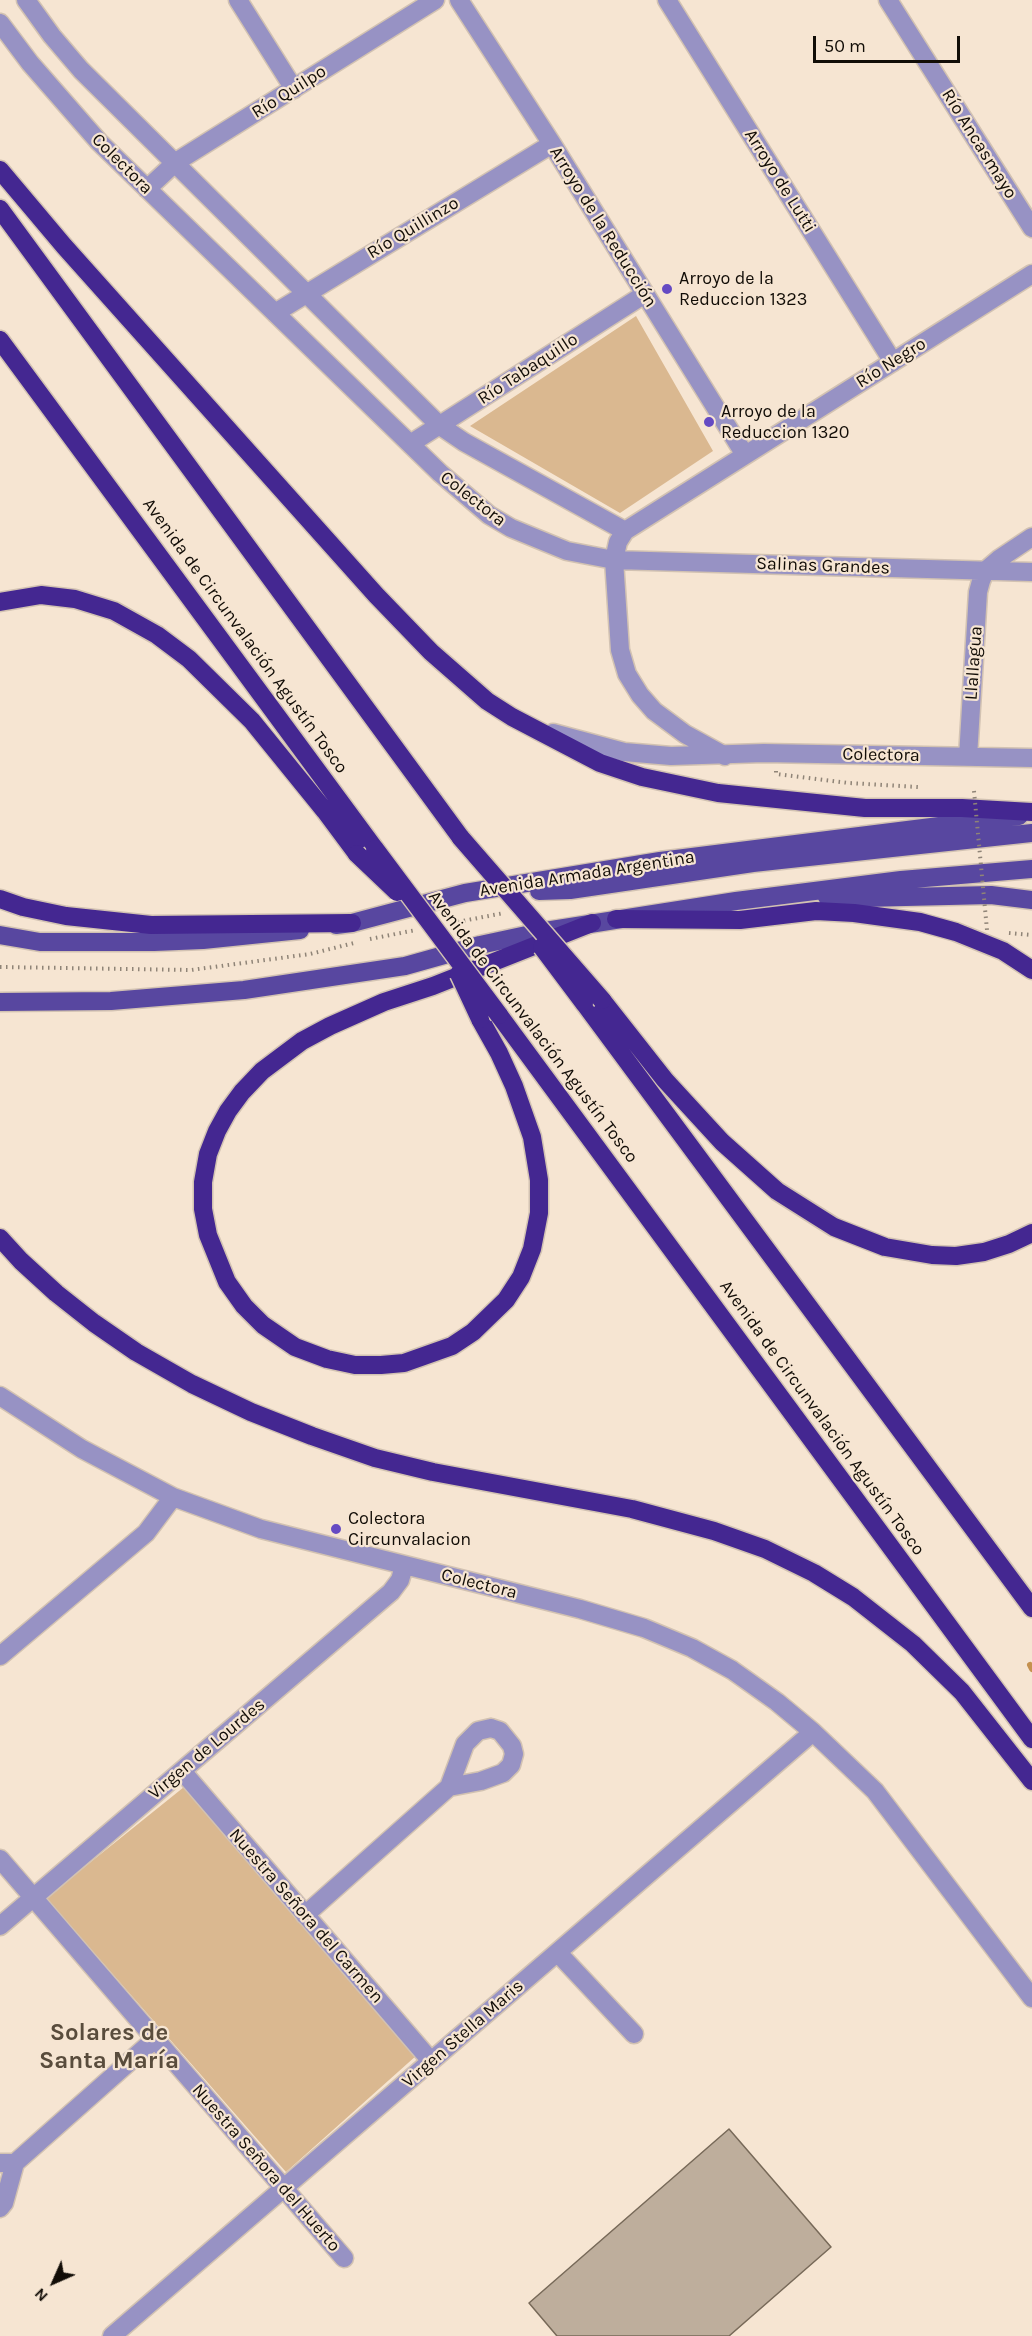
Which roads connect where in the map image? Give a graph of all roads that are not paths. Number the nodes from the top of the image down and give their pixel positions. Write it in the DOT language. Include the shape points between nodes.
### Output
graph roads {
  1 [pos="26,0"];
  2 [pos="238,0"];
  3 [pos="435,0"];
  4 [pos="459,0"];
  5 [pos="667,0"];
  6 [pos="888,0"];
  7 [pos="0,23"];
  8 [pos="294,89"];
  9 [pos="552,144"];
  10 [pos="176,162"];
  11 [pos="0,170"];
  12 [pos="147,189"];
  13 [pos="0,209"];
  14 [pos="1032,228"];
  15 [pos="1032,274"];
  16 [pos="306,293"];
  17 [pos="645,294"];
  18 [pos="275,313"];
  19 [pos="0,340"];
  20 [pos="893,362"];
  21 [pos="440,425"];
  22 [pos="410,444"];
  23 [pos="746,455"];
  24 [pos="625,531"];
  25 [pos="1032,537"];
  26 [pos="614,560"];
  27 [pos="986,571"];
  28 [pos="1032,572"];
  29 [pos="0,602"];
  30 [pos="512,717"];
  31 [pos="725,756"];
  32 [pos="968,757"];
  33 [pos="1032,759"];
  34 [pos="1032,813"];
  35 [pos="1032,833"];
  36 [pos="461,838"];
  37 [pos="1032,869"];
  38 [pos="465,893"];
  39 [pos="778,895"];
  40 [pos="0,899"];
  41 [pos="1032,900"];
  42 [pos="616,919"];
  43 [pos="352,923"];
  44 [pos="592,923"];
  45 [pos="438,933"];
  46 [pos="0,935"];
  47 [pos="1032,970"];
  48 [pos="0,1002"];
  49 [pos="1032,1233"];
  50 [pos="0,1239"];
  51 [pos="0,1396"];
  52 [pos="173,1497"];
  53 [pos="404,1566"];
  54 [pos="1032,1608"];
  55 [pos="0,1656"];
  56 [pos="813,1732"];
  57 [pos="1032,1739"];
  58 [pos="182,1771"];
  59 [pos="1032,1781"];
  60 [pos="449,1787"];
  61 [pos="0,1859"];
  62 [pos="32,1898"];
  63 [pos="305,1915"];
  64 [pos="0,1926"];
  65 [pos="558,1953"];
  66 [pos="1032,1998"];
  67 [pos="634,2034"];
  68 [pos="155,2039"];
  69 [pos="431,2061"];
  70 [pos="8,2163"];
  71 [pos="284,2188"];
  72 [pos="0,2208"];
  73 [pos="344,2258"];
  74 [pos="112,2336"];
  1 -- 10 [label="street" via="81,70"];
  2 -- 8 [label="street"];
  3 -- 8 [label="street, Río Quilpo"];
  4 -- 9 [label="street, Arroyo de la Reducción"];
  5 -- 20 [label="street, Arroyo de Lutti"];
  6 -- 14 [label="street, Río Ancasmayo"];
  7 -- 12 [label="street, Colectora" via="99,142"];
  8 -- 10 [label="street, Río Quilpo"];
  9 -- 16 [label="street, Río Quillinzo"];
  9 -- 17 [label="street, Arroyo de la Reducción"];
  10 -- 12 [label="street, Río Quilpo"];
  10 -- 16 [label="street"];
  11 -- 30 [label="highway" via="376,595 452,670"];
  12 -- 18 [label="street, Colectora"];
  13 -- 36 [label="highway"];
  15 -- 20 [label="street, Río Negro"];
  16 -- 18 [label="street, Río Quillinzo"];
  16 -- 21 [label="street"];
  17 -- 21 [label="street, Río Tabaquillo"];
  17 -- 23 [label="street, Arroyo de la Reducción"];
  18 -- 22 [label="street, Colectora"];
  19 -- 45 [label="highway, Avenida de Circunvalación Agustín Tosco, bridge"];
  20 -- 23 [label="street, Río Negro"];
  21 -- 22 [label="street, Río Tabaquillo"];
  21 -- 24 [label="street"];
  22 -- 26 [label="street, Colectora" via="467,497 511,528 567,551"];
  23 -- 24 [label="street, Río Negro"];
  24 -- 26 [label="street"];
  25 -- 27 [label="street"];
  26 -- 27 [label="street, Salinas Grandes"];
  26 -- 31 [label="street" via="620,650 627,674 654,711"];
  27 -- 28 [label="street, Salinas Grandes"];
  27 -- 32 [label="street, Llallagua" via="978,592"];
  29 -- 45 [label="highway, bridge" via="41,595 75,598 114,611 189,659 252,721 357,854"];
  30 -- 31 [label="street, Colectora" via="578,741 624,752"];
  30 -- 34 [label="highway" via="600,763 642,777 718,793 865,808"];
  31 -- 32 [label="street, Colectora" via="764,753"];
  32 -- 33 [label="street, Colectora"];
  34 -- 38 [label="main road, Avenida Armada Argentina" via="660,861"];
  35 -- 38 [label="main road" via="764,861 570,890"];
  36 -- 49 [label="highway, bridge" via="602,1000 665,1080 722,1142 777,1191 834,1227 885,1247 932,1255 984,1252"];
  36 -- 54 [label="highway, bridge"];
  37 -- 39 [label="main road"];
  38 -- 43 [label="main road, Avenida Armada Argentina"];
  39 -- 41 [label="main road" via="991,895"];
  39 -- 42 [label="main road"];
  40 -- 43 [label="highway" via="66,916 151,925"];
  42 -- 44 [label="main road"];
  42 -- 47 [label="highway" via="740,920 816,911 865,914 921,922 956,932 1003,951"];
  43 -- 46 [label="main road, Avenida Armada Argentina" via="154,942 40,942"];
  44 -- 45 [label="highway, bridge" via="433,986 384,1002 330,1026 261,1071 228,1111 214,1139 203,1182 208,1235 227,1282 244,1306 295,1347 327,1359 355,1365 404,1363 452,1346 506,1300 532,1249 539,1213 532,1137 499,1053 480,1019"];
  44 -- 48 [label="main road" via="480,945 405,966 244,990 111,1001"];
  45 -- 57 [label="highway, Avenida de Circunvalación Agustín Tosco, bridge"];
  50 -- 59 [label="highway" via="94,1323 164,1368 251,1412 375,1458 632,1509 714,1531 765,1549 814,1573 853,1597 913,1644 962,1692"];
  51 -- 52 [label="street, Colectora" via="82,1449"];
  52 -- 53 [label="street, Colectora" via="261,1529"];
  52 -- 55 [label="street" via="146,1533"];
  53 -- 56 [label="street, Colectora" via="644,1628 732,1670"];
  53 -- 58 [label="street, Virgen de Lourdes" via="391,1592"];
  56 -- 65 [label="street, Virgen Stella Maris"];
  56 -- 66 [label="street, Colectora" via="874,1791"];
  58 -- 62 [label="street, Virgen de Lourdes"];
  58 -- 63 [label="street, Nuestra Señora del Carmen"];
  60 -- 63 [label="street"];
  61 -- 62 [label="street, Nuestra Señora del Huerto"];
  62 -- 64 [label="street, Virgen de Lourdes"];
  62 -- 68 [label="street, Nuestra Señora del Huerto"];
  63 -- 69 [label="street, Nuestra Señora del Carmen"];
  65 -- 67 [label="street"];
  65 -- 69 [label="street, Virgen Stella Maris"];
  68 -- 70 [label="street"];
  68 -- 71 [label="street, Nuestra Señora del Huerto"];
  69 -- 71 [label="street, Virgen Stella Maris"];
  70 -- 72 [label="street" via="4,2203"];
  71 -- 73 [label="street, Nuestra Señora del Huerto"];
  71 -- 74 [label="street, Virgen Stella Maris"];
}
